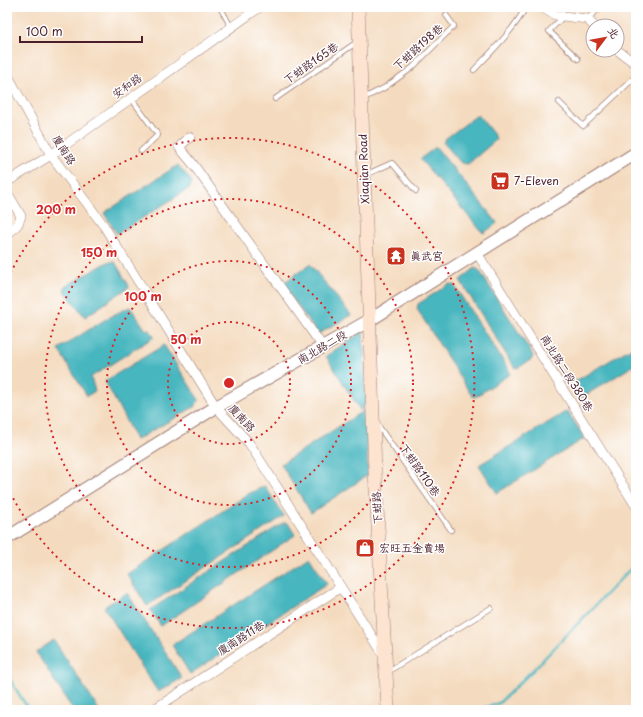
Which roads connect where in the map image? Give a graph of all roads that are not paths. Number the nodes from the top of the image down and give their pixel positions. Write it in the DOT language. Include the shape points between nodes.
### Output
graph roads {
  1 [pos="220,7"];
  2 [pos="260,7"];
  3 [pos="358,7"];
  4 [pos="526,7"];
  5 [pos="541,7"];
  6 [pos="601,7"];
  7 [pos="446,15"];
  8 [pos="564,16"];
  9 [pos="589,18"];
  10 [pos="585,19"];
  11 [pos="231,27"];
  12 [pos="358,41"];
  13 [pos="625,56"];
  14 [pos="578,59"];
  15 [pos="636,64"];
  16 [pos="474,70"];
  17 [pos="7,74"];
  18 [pos="636,76"];
  19 [pos="131,98"];
  20 [pos="275,99"];
  21 [pos="361,100"];
  22 [pos="559,102"];
  23 [pos="190,137"];
  24 [pos="141,151"];
  25 [pos="636,153"];
  26 [pos="51,155"];
  27 [pos="364,176"];
  28 [pos="7,182"];
  29 [pos="416,191"];
  30 [pos="7,192"];
  31 [pos="7,234"];
  32 [pos="477,253"];
  33 [pos="370,320"];
  34 [pos="323,347"];
  35 [pos="216,407"];
  36 [pos="374,419"];
  37 [pos="636,506"];
  38 [pos="451,530"];
  39 [pos="7,538"];
  40 [pos="341,587"];
  41 [pos="491,608"];
  42 [pos="385,656"];
  43 [pos="386,673"];
  44 [pos="153,710"];
  45 [pos="388,710"];
  1 -- 11 [label="lane"];
  2 -- 11 [label="street, 安和路"];
  3 -- 12 [label="main road, Xiaqian Road"];
  4 -- 16 [label="lane" via="502,40"];
  5 -- 8 [label="street" via="554,15"];
  6 -- 9 [label="lane"];
  7 -- 21 [label="lane, 下蚶路198巷" via="454,26 412,68 384,88"];
  8 -- 10 [label="street"];
  8 -- 14 [label="lane" via="549,31"];
  11 -- 19 [label="street, 安和路"];
  12 -- 20 [label="lane, 下蚶路165巷"];
  12 -- 21 [label="main road, Xiaqian Road"];
  13 -- 15 [label="street"];
  17 -- 26 [label="street, 廈南路"];
  18 -- 22 [label="lane" via="583,126"];
  19 -- 24 [label="lane" via="158,135"];
  19 -- 26 [label="street, 安和路"];
  21 -- 27 [label="main road, Xiaqian Road"];
  23 -- 34 [label="street" via="179,147"];
  25 -- 32 [label="street, 南北路二段"];
  26 -- 28 [label="street, 安和路"];
  26 -- 35 [label="street, 廈南路" via="104,226"];
  27 -- 29 [label="lane" via="392,163"];
  27 -- 33 [label="main road, Xiaqian Road"];
  30 -- 31 [label="street" via="21,216 18,224"];
  32 -- 33 [label="street, 南北路二段"];
  32 -- 37 [label="street, 南北路二段380巷"];
  33 -- 34 [label="street, 南北路二段"];
  33 -- 36 [label="main road, 下蚶路"];
  34 -- 35 [label="street, 南北路二段"];
  35 -- 39 [label="street, 南北路二段"];
  35 -- 40 [label="street, 廈南路" via="249,443"];
  36 -- 38 [label="lane, 下蚶路110巷"];
  36 -- 42 [label="main road, 下蚶路"];
  40 -- 42 [label="street, 廈南路"];
  40 -- 44 [label="street, 廈南路11巷"];
  41 -- 43 [label="lane"];
  42 -- 43 [label="main road, 下蚶路"];
  43 -- 45 [label="main road, 下蚶路"];
}
